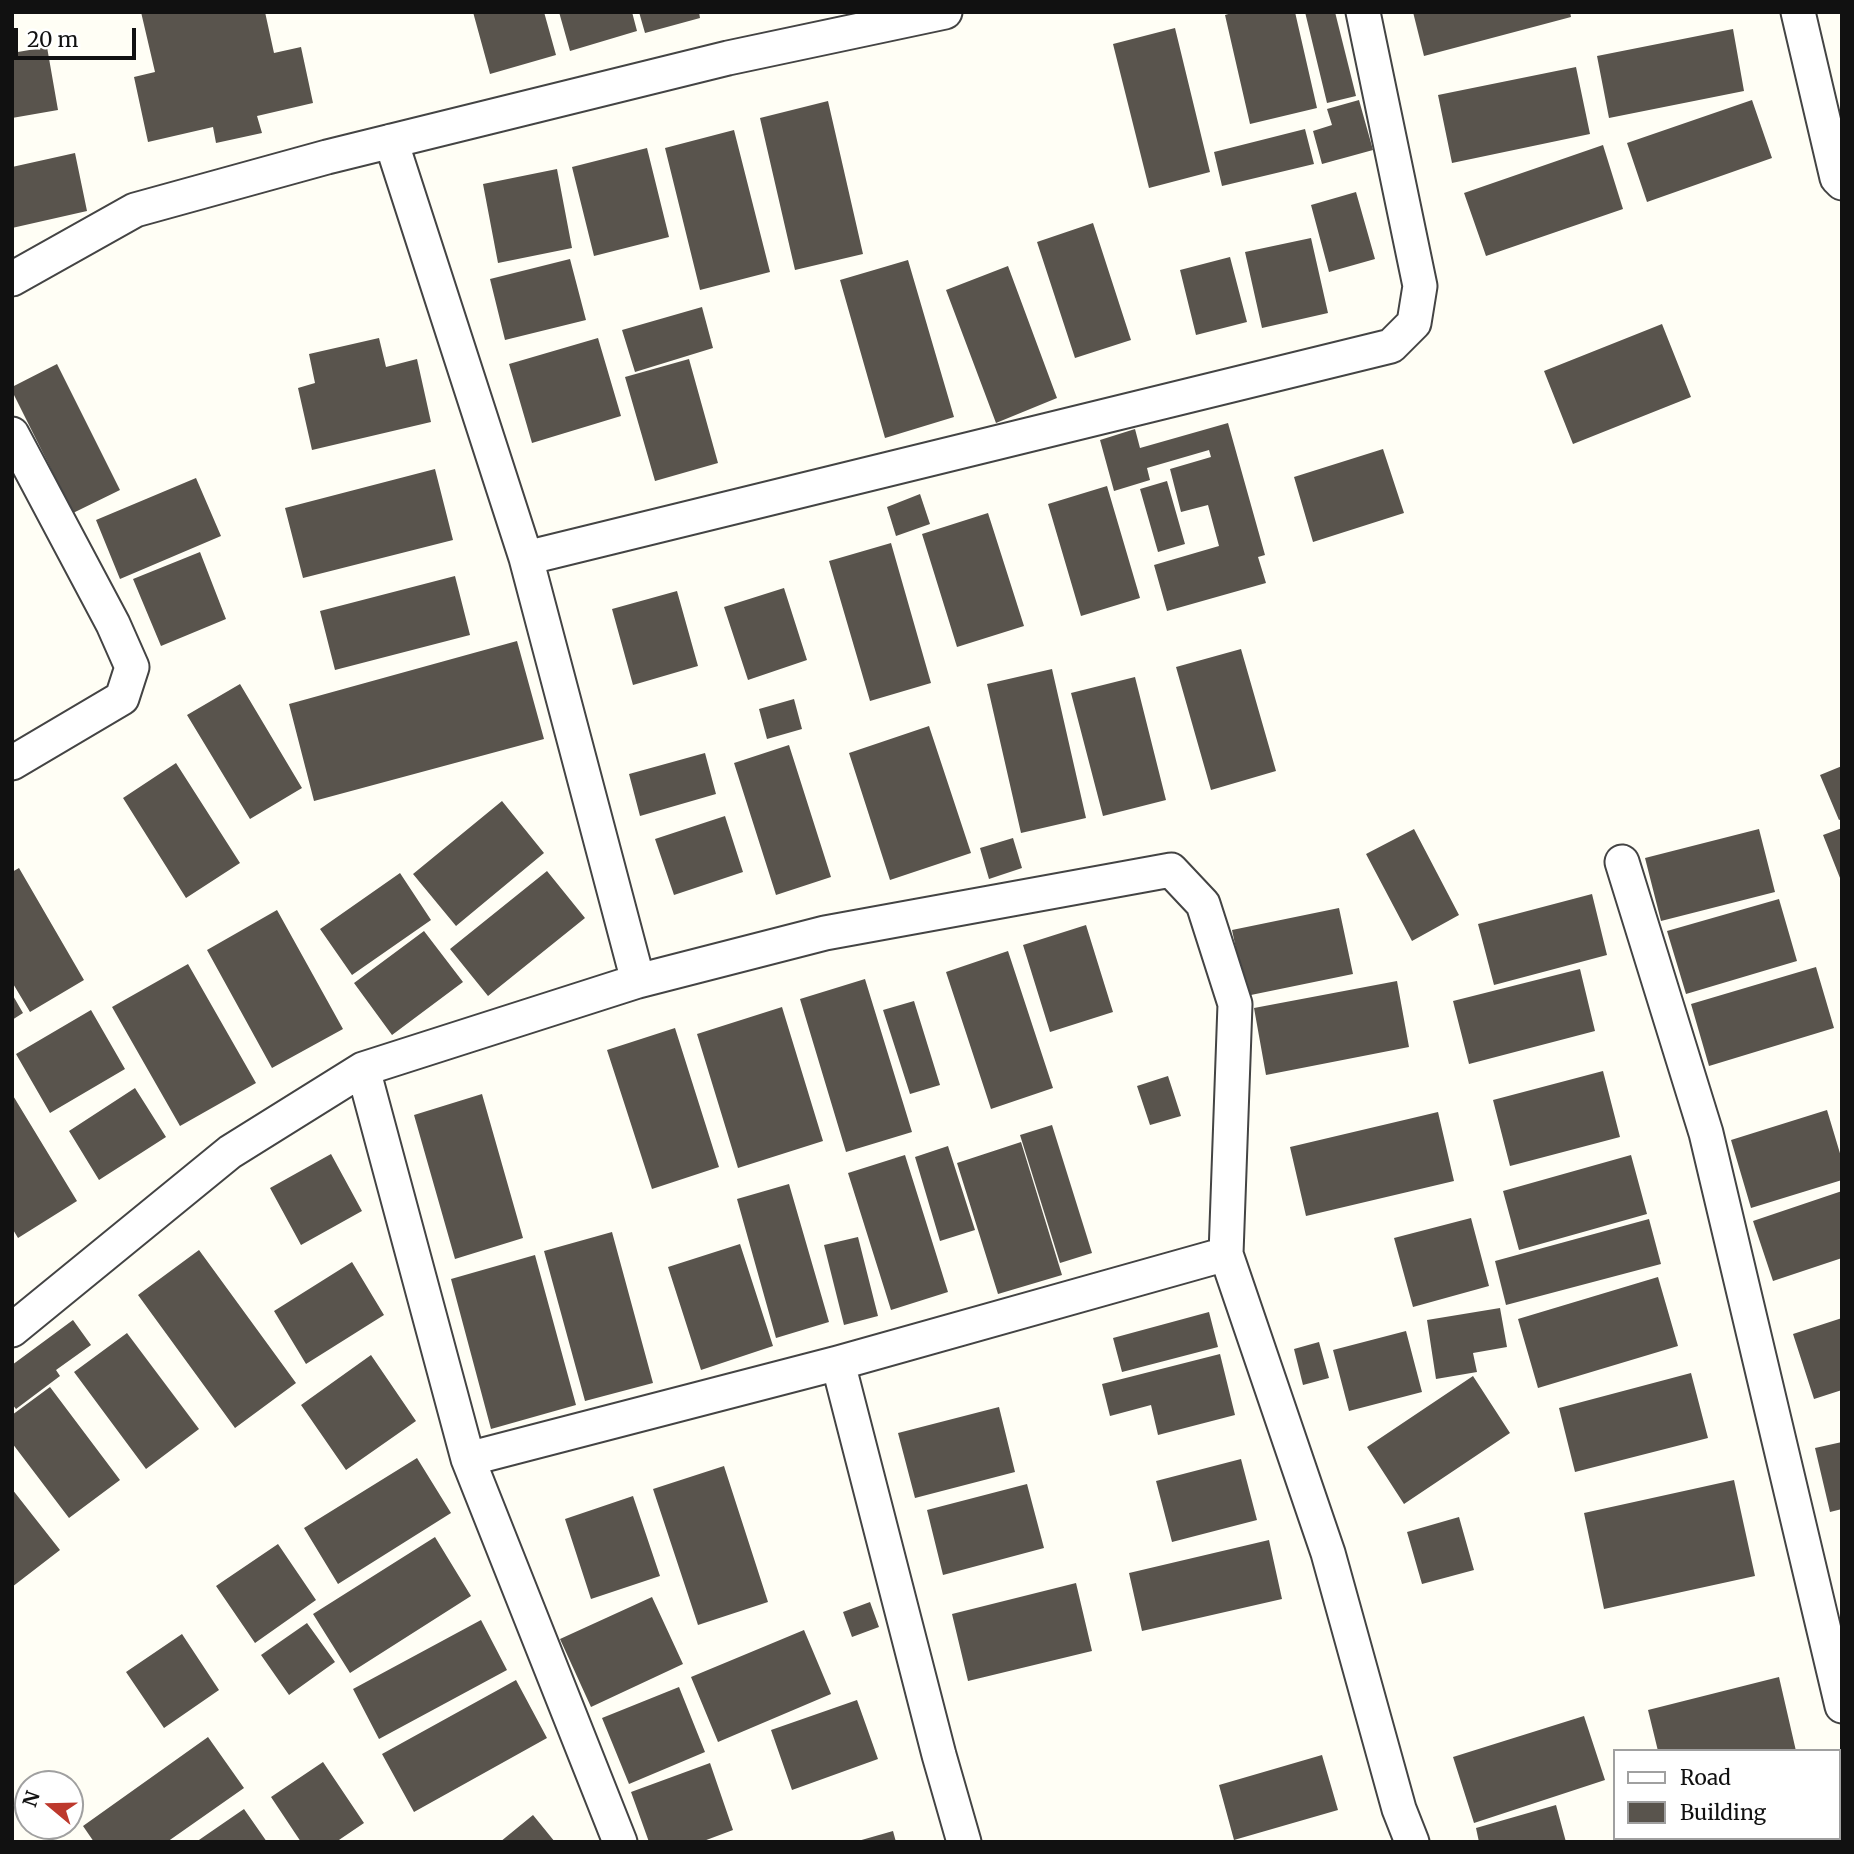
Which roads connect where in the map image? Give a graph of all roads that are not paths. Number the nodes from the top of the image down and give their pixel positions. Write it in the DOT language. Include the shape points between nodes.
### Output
graph roads {
  1 [pos="945,12"];
  2 [pos="1363,12"];
  3 [pos="1798,12"];
  4 [pos="391,141"];
  5 [pos="1842,183"];
  6 [pos="12,279"];
  7 [pos="12,433"];
  8 [pos="526,558"];
  9 [pos="12,763"];
  10 [pos="1622,862"];
  11 [pos="638,981"];
  12 [pos="363,1069"];
  13 [pos="1226,1254"];
  14 [pos="12,1330"];
  15 [pos="838,1363"];
  16 [pos="468,1459"];
  17 [pos="1842,1706"];
  18 [pos="620,1842"];
  19 [pos="964,1842"];
  20 [pos="1412,1842"];
  1 -- 4 [label="street" via="727,58"];
  2 -- 8 [label="street" via="1420,286 1414,323 1391,346"];
  3 -- 5 [label="street" via="1837,178"];
  4 -- 6 [label="street" via="135,210"];
  4 -- 8 [label="street"];
  7 -- 9 [label="street" via="132,667 122,698"];
  8 -- 11 [label="street"];
  10 -- 17 [label="street" via="1706,1133"];
  11 -- 12 [label="street"];
  11 -- 13 [label="street" via="825,933 1171,870 1203,904 1236,1004"];
  12 -- 14 [label="street" via="230,1152"];
  12 -- 16 [label="street"];
  13 -- 15 [label="street"];
  13 -- 20 [label="street" via="1328,1553"];
  15 -- 16 [label="street"];
  15 -- 19 [label="street"];
  16 -- 18 [label="street"];
}
